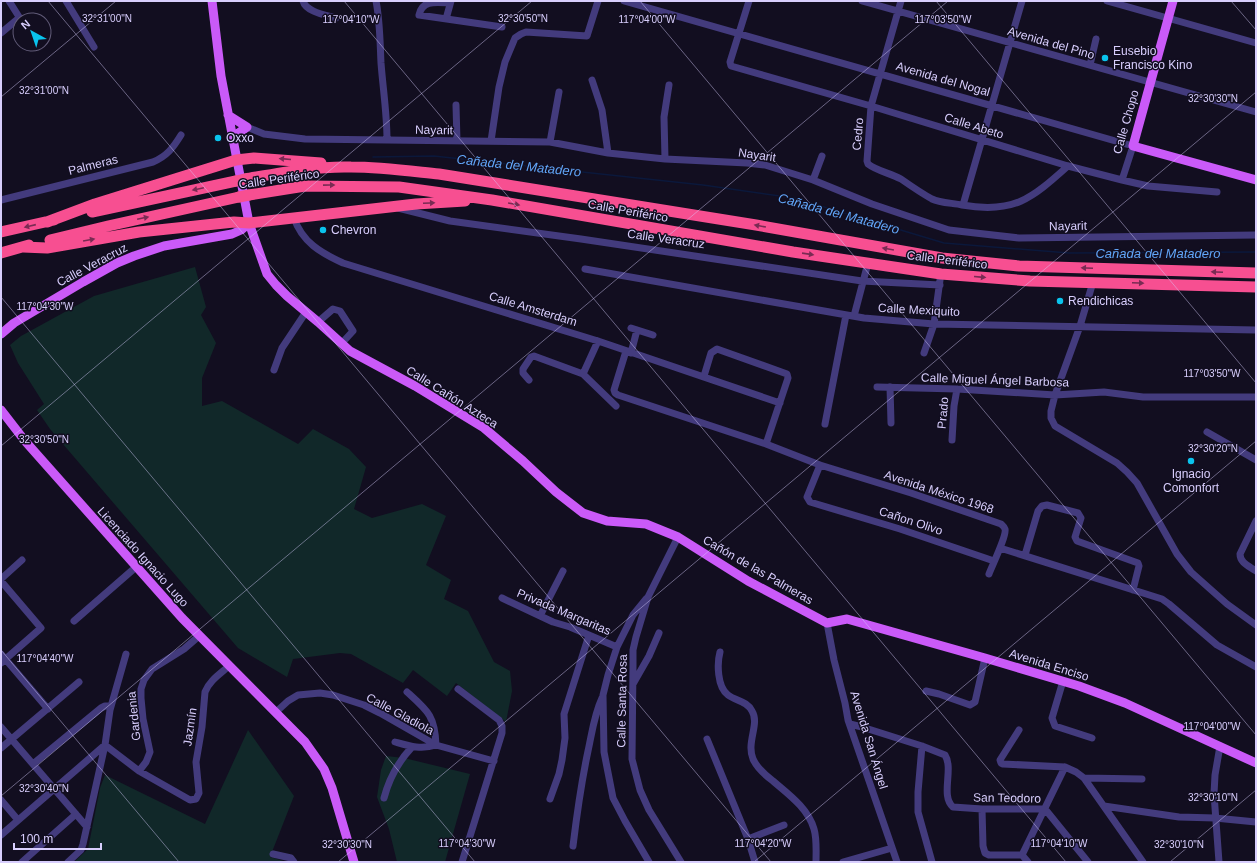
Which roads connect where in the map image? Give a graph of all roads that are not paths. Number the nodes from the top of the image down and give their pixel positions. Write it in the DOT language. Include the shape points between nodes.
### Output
graph roads {
  1 [pos="9,1"];
  2 [pos="66,1"];
  3 [pos="212,1"];
  4 [pos="376,1"];
  5 [pos="598,1"];
  6 [pos="624,1"];
  7 [pos="748,1"];
  8 [pos="862,1"];
  9 [pos="901,1"];
  10 [pos="1022,1"];
  11 [pos="1107,1"];
  12 [pos="1173,1"];
  13 [pos="451,2"];
  14 [pos="303,3"];
  15 [pos="898,11"];
  16 [pos="16,12"];
  17 [pos="336,18"];
  18 [pos="1169,18"];
  19 [pos="446,19"];
  20 [pos="12,25"];
  21 [pos="502,28"];
  22 [pos="1,33"];
  23 [pos="739,35"];
  24 [pos="1096,39"];
  25 [pos="1010,42"];
  26 [pos="1256,43"];
  27 [pos="94,47"];
  28 [pos="1090,65"];
  29 [pos="880,73"];
  30 [pos="592,80"];
  31 [pos="1150,82"];
  32 [pos="669,85"];
  33 [pos="559,92"];
  34 [pos="456,105"];
  35 [pos="992,105"];
  36 [pos="871,106"];
  37 [pos="1256,112"];
  38 [pos="228,115"];
  39 [pos="247,128"];
  40 [pos="181,136"];
  41 [pos="233,137"];
  42 [pos="387,140"];
  43 [pos="982,140"];
  44 [pos="457,141"];
  45 [pos="491,141"];
  46 [pos="550,142"];
  47 [pos="1132,146"];
  48 [pos="608,153"];
  49 [pos="822,156"];
  50 [pos="665,159"];
  51 [pos="236,160"];
  52 [pos="1068,166"];
  53 [pos="351,167"];
  54 [pos="813,180"];
  55 [pos="1122,180"];
  56 [pos="1256,180"];
  57 [pos="1217,192"];
  58 [pos="1,200"];
  59 [pos="492,200"];
  60 [pos="963,205"];
  61 [pos="390,206"];
  62 [pos="294,218"];
  63 [pos="47,222"];
  64 [pos="249,223"];
  65 [pos="1,232"];
  66 [pos="1256,235"];
  67 [pos="23,247"];
  68 [pos="1,252"];
  69 [pos="868,263"];
  70 [pos="585,269"];
  71 [pos="1256,273"];
  72 [pos="941,279"];
  73 [pos="862,281"];
  74 [pos="1093,282"];
  75 [pos="1256,287"];
  76 [pos="306,312"];
  77 [pos="850,316"];
  78 [pos="318,322"];
  79 [pos="934,324"];
  80 [pos="1080,326"];
  81 [pos="1256,330"];
  82 [pos="1,334"];
  83 [pos="654,335"];
  84 [pos="598,341"];
  85 [pos="342,343"];
  86 [pos="628,352"];
  87 [pos="924,353"];
  88 [pos="274,370"];
  89 [pos="583,374"];
  90 [pos="704,376"];
  91 [pos="529,380"];
  92 [pos="877,387"];
  93 [pos="890,387"];
  94 [pos="957,389"];
  95 [pos="1055,395"];
  96 [pos="1256,397"];
  97 [pos="780,403"];
  98 [pos="616,406"];
  99 [pos="1,410"];
  100 [pos="891,423"];
  101 [pos="825,424"];
  102 [pos="1207,432"];
  103 [pos="952,440"];
  104 [pos="766,444"];
  105 [pos="1256,460"];
  106 [pos="820,465"];
  107 [pos="1256,521"];
  108 [pos="678,537"];
  109 [pos="1000,548"];
  110 [pos="1025,555"];
  111 [pos="22,560"];
  112 [pos="994,561"];
  113 [pos="136,567"];
  114 [pos="563,571"];
  115 [pos="1256,571"];
  116 [pos="989,574"];
  117 [pos="1,580"];
  118 [pos="1133,590"];
  119 [pos="648,596"];
  120 [pos="502,598"];
  121 [pos="540,616"];
  122 [pos="74,621"];
  123 [pos="827,623"];
  124 [pos="1256,625"];
  125 [pos="659,633"];
  126 [pos="589,635"];
  127 [pos="199,636"];
  128 [pos="617,647"];
  129 [pos="720,652"];
  130 [pos="126,654"];
  131 [pos="985,658"];
  132 [pos="2,659"];
  133 [pos="229,666"];
  134 [pos="1256,666"];
  135 [pos="79,682"];
  136 [pos="1063,682"];
  137 [pos="633,684"];
  138 [pos="458,689"];
  139 [pos="407,692"];
  140 [pos="926,692"];
  141 [pos="603,695"];
  142 [pos="111,706"];
  143 [pos="48,709"];
  144 [pos="276,712"];
  145 [pos="850,724"];
  146 [pos="1,727"];
  147 [pos="1019,730"];
  148 [pos="1092,738"];
  149 [pos="11,739"];
  150 [pos="707,739"];
  151 [pos="395,742"];
  152 [pos="105,745"];
  153 [pos="436,745"];
  154 [pos="922,746"];
  155 [pos="1220,746"];
  156 [pos="412,747"];
  157 [pos="1,748"];
  158 [pos="494,761"];
  159 [pos="1256,763"];
  160 [pos="33,764"];
  161 [pos="1065,767"];
  162 [pos="139,771"];
  163 [pos="1084,778"];
  164 [pos="1142,779"];
  165 [pos="54,790"];
  166 [pos="384,798"];
  167 [pos="550,799"];
  168 [pos="1,800"];
  169 [pos="1104,806"];
  170 [pos="982,809"];
  171 [pos="1045,809"];
  172 [pos="76,814"];
  173 [pos="1215,818"];
  174 [pos="18,820"];
  175 [pos="1256,822"];
  176 [pos="784,825"];
  177 [pos="87,827"];
  178 [pos="1,835"];
  179 [pos="748,839"];
  180 [pos="573,846"];
  181 [pos="892,848"];
  182 [pos="273,854"];
  183 [pos="1022,855"];
  184 [pos="22,862"];
  185 [pos="68,862"];
  186 [pos="294,862"];
  187 [pos="354,862"];
  188 [pos="462,862"];
  189 [pos="649,862"];
  190 [pos="681,862"];
  191 [pos="755,862"];
  192 [pos="816,862"];
  193 [pos="843,862"];
  194 [pos="897,862"];
  195 [pos="932,862"];
  196 [pos="1028,862"];
  197 [pos="1088,862"];
  198 [pos="1143,862"];
  199 [pos="1219,862"];
  1 -- 16 [label="street"];
  2 -- 27 [label="street"];
  3 -- 38 [label="main road"];
  4 -- 42 [label="street"];
  5 -- 45 [label="street" via="588,36 526,32 515,38 505,62 499,87"];
  6 -- 23 [label="street, Avenida del Nogal"];
  7 -- 23 [label="street"];
  8 -- 15 [label="street, Avenida del Pino"];
  9 -- 15 [label="street, Cedro"];
  10 -- 25 [label="street"];
  11 -- 18 [label="street"];
  12 -- 18 [label="main road, Calle Chopo"];
  13 -- 19 [label="street"];
  13 -- 19 [label="street" via="429,2 420,7 419,15"];
  14 -- 17 [label="street" via="308,8"];
  15 -- 25 [label="street, Avenida del Pino"];
  15 -- 29 [label="street, Cedro"];
  18 -- 26 [label="street"];
  18 -- 31 [label="main road, Calle Chopo"];
  19 -- 21 [label="street"];
  20 -- 22 [label="street"];
  23 -- 29 [label="street, Avenida del Nogal"];
  23 -- 36 [label="street, Calle Abeto" via="731,66"];
  24 -- 28 [label="street"];
  25 -- 28 [label="street, Avenida del Pino"];
  25 -- 35 [label="street"];
  28 -- 31 [label="street, Avenida del Pino"];
  29 -- 35 [label="street, Avenida del Nogal"];
  29 -- 36 [label="street, Cedro"];
  30 -- 48 [label="street" via="602,110"];
  31 -- 37 [label="street, Avenida del Pino"];
  31 -- 47 [label="main road, Calle Chopo"];
  32 -- 50 [label="street" via="664,117"];
  33 -- 46 [label="street"];
  34 -- 44 [label="street"];
  35 -- 43 [label="street"];
  35 -- 47 [label="street, Avenida del Nogal"];
  36 -- 43 [label="street, Calle Abeto"];
  36 -- 60 [label="street, Cedro" via="868,164 899,178 933,199"];
  38 -- 39 [label="main road"];
  38 -- 41 [label="main road"];
  39 -- 41 [label="main road"];
  39 -- 42 [label="street, Nayarit" via="264,134 305,139"];
  40 -- 58 [label="street, Palmeras" via="168,154 153,162"];
  41 -- 51 [label="main road"];
  42 -- 44 [label="street, Nayarit"];
  43 -- 52 [label="street, Calle Abeto"];
  43 -- 60 [label="street"];
  44 -- 45 [label="street, Nayarit"];
  45 -- 46 [label="street, Nayarit"];
  46 -- 48 [label="street, Nayarit"];
  47 -- 55 [label="street, Calle Chopo"];
  47 -- 56 [label="main road, Avenida del Nogal"];
  48 -- 50 [label="street, Nayarit"];
  49 -- 54 [label="street"];
  50 -- 54 [label="street, Nayarit" via="765,165"];
  53 -- 51 [label="highway, one-way" via="275,159"];
  51 -- 63 [label="highway" via="95,204"];
  51 -- 64 [label="main road"];
  52 -- 55 [label="street, Calle Abeto"];
  52 -- 60 [label="street" via="1020,202 994,208"];
  53 -- 63 [label="highway, Calle Periférico, one-way" via="307,169 241,180"];
  71 -- 53 [label="highway, Calle Periférico, one-way" via="1019,266 942,258 440,174"];
  54 -- 66 [label="street, Nayarit" via="872,204 948,230 1019,238"];
  55 -- 57 [label="street, Calle Abeto"];
  61 -- 59 [label="highway, one-way"];
  67 -- 59 [label="highway, Calle Periférico, one-way" via="244,196 305,186 378,186"];
  59 -- 69 [label="highway, Calle Periférico, one-way"];
  61 -- 62 [label="highway"];
  61 -- 73 [label="street, Calle Veracruz" via="450,221"];
  62 -- 64 [label="highway"];
  62 -- 84 [label="street, Calle Amsterdam" via="300,232 310,244 343,263"];
  63 -- 65 [label="highway, Calle Periférico, one-way"];
  67 -- 64 [label="highway, one-way" via="47,248 139,232 234,222"];
  64 -- 76 [label="main road, Calle Cañón Azteca" via="267,274"];
  64 -- 82 [label="main road, Calle Veracruz" via="237,233 164,246 117,262 14,323"];
  67 -- 68 [label="highway, Calle Periférico"];
  69 -- 72 [label="highway, Calle Periférico"];
  69 -- 73 [label="street"];
  70 -- 77 [label="street, Calle Mexiquito"];
  72 -- 73 [label="street, Calle Veracruz"];
  72 -- 74 [label="highway, Calle Periférico, one-way"];
  72 -- 79 [label="street"];
  73 -- 77 [label="street"];
  74 -- 75 [label="highway, Calle Periférico, one-way"];
  74 -- 80 [label="street"];
  76 -- 78 [label="main road, Calle Cañón Azteca"];
  76 -- 88 [label="street" via="282,348"];
  77 -- 79 [label="street, Calle Mexiquito"];
  77 -- 101 [label="street"];
  78 -- 85 [label="main road, Calle Cañón Azteca"];
  78 -- 85 [label="street" via="333,309 340,310 353,331"];
  79 -- 80 [label="street, Calle Mexiquito"];
  79 -- 87 [label="street"];
  80 -- 81 [label="street, Calle Mexiquito"];
  80 -- 95 [label="street"];
  83 -- 86 [label="street" via="634,329"];
  84 -- 86 [label="street, Calle Amsterdam"];
  84 -- 89 [label="street"];
  85 -- 108 [label="main road, Calle Cañón Azteca" via="350,351 415,386 484,428 583,513 607,522 646,524"];
  86 -- 90 [label="street, Calle Amsterdam"];
  86 -- 104 [label="street, Avenida México 1968" via="615,393"];
  89 -- 91 [label="street" via="533,356 522,369"];
  89 -- 98 [label="street"];
  90 -- 97 [label="street, Calle Amsterdam"];
  90 -- 97 [label="street" via="711,353 717,349 787,374"];
  92 -- 93 [label="street, Calle Miguel Ángel Barbosa"];
  93 -- 94 [label="street, Calle Miguel Ángel Barbosa"];
  93 -- 100 [label="street"];
  94 -- 95 [label="street, Calle Miguel Ángel Barbosa"];
  94 -- 103 [label="street, Prado"];
  95 -- 96 [label="street, Calle Miguel Ángel Barbosa" via="1104,392 1143,398"];
  95 -- 124 [label="street" via="1051,411 1055,426 1117,463 1127,472 1137,484 1176,554 1191,572 1227,604"];
  97 -- 104 [label="street"];
  99 -- 113 [label="main road, Licenciado Ignacio Lugo"];
  102 -- 105 [label="street"];
  104 -- 106 [label="street, Avenida México 1968"];
  106 -- 109 [label="street, Avenida México 1968" via="1001,524 1006,530"];
  106 -- 112 [label="street, Cañon Olivo" via="808,500"];
  107 -- 115 [label="street" via="1240,554 1243,563"];
  108 -- 119 [label="street, Calle Santa Rosa"];
  108 -- 123 [label="main road, Cañón de las Palmeras" via="748,581"];
  109 -- 110 [label="street"];
  109 -- 112 [label="street"];
  110 -- 118 [label="street"];
  110 -- 118 [label="street" via="1038,511 1042,506 1048,505 1078,514 1081,518 1077,541 1138,563 1140,566"];
  111 -- 117 [label="street"];
  112 -- 116 [label="street"];
  113 -- 122 [label="street"];
  113 -- 127 [label="main road, Licenciado Ignacio Lugo"];
  114 -- 121 [label="street"];
  117 -- 132 [label="street" via="41,628"];
  118 -- 134 [label="street" via="1162,599 1217,645"];
  119 -- 128 [label="street" via="633,615"];
  119 -- 137 [label="street, Calle Santa Rosa" via="633,650"];
  120 -- 121 [label="street, Privada Margaritas"];
  121 -- 126 [label="street, Privada Margaritas"];
  123 -- 131 [label="main road, Avenida Enciso" via="847,619"];
  123 -- 145 [label="street, Avenida San Ángel"];
  125 -- 137 [label="street"];
  126 -- 128 [label="street, Privada Margaritas"];
  126 -- 167 [label="street" via="564,714 565,738 562,760"];
  127 -- 133 [label="main road, Licenciado Ignacio Lugo"];
  127 -- 162 [label="street, Gardenia" via="184,649 152,669 144,680 141,698 150,752"];
  128 -- 141 [label="street"];
  129 -- 192 [label="street" via="718,671 723,689 749,706 755,718 750,751 754,761 762,772 804,810 814,828"];
  130 -- 142 [label="street"];
  131 -- 136 [label="main road, Avenida Enciso"];
  131 -- 140 [label="street" via="973,704"];
  132 -- 143 [label="street"];
  133 -- 144 [label="main road, Licenciado Ignacio Lugo"];
  133 -- 162 [label="street, Jazmín" via="214,678 205,692 196,762 199,793 196,800 190,800"];
  135 -- 143 [label="street"];
  136 -- 148 [label="street" via="1052,718 1055,726"];
  136 -- 155 [label="main road, Avenida Enciso" via="1125,703"];
  137 -- 190 [label="street, Calle Santa Rosa" via="632,759 640,790 649,810"];
  138 -- 158 [label="street" via="499,720 502,733"];
  139 -- 153 [label="street" via="433,721"];
  141 -- 180 [label="street" via="596,711 584,768"];
  141 -- 189 [label="street" via="604,752 613,798"];
  142 -- 152 [label="street"];
  142 -- 160 [label="street" via="101,708"];
  143 -- 149 [label="street"];
  144 -- 153 [label="street, Calle Gladiola" via="298,695 333,695 380,713"];
  144 -- 187 [label="main road, Licenciado Ignacio Lugo" via="305,742 324,769"];
  145 -- 154 [label="street"];
  145 -- 181 [label="street, Avenida San Ángel"];
  146 -- 149 [label="street"];
  147 -- 161 [label="street" via="1000,760 1001,763"];
  149 -- 157 [label="street"];
  149 -- 160 [label="street"];
  150 -- 179 [label="street"];
  151 -- 156 [label="street"];
  152 -- 162 [label="street"];
  152 -- 165 [label="street"];
  152 -- 177 [label="street"];
  153 -- 156 [label="street"];
  153 -- 158 [label="street, Calle Gladiola"];
  154 -- 170 [label="street, San Teodoro" via="941,753 946,758 949,804 952,807"];
  154 -- 195 [label="street" via="918,812"];
  155 -- 159 [label="main road, Avenida Enciso"];
  155 -- 173 [label="street"];
  156 -- 166 [label="street" via="389,781"];
  158 -- 188 [label="street"];
  160 -- 165 [label="street"];
  161 -- 163 [label="street"];
  161 -- 171 [label="street"];
  163 -- 164 [label="street"];
  163 -- 169 [label="street"];
  165 -- 172 [label="street"];
  165 -- 174 [label="street"];
  168 -- 174 [label="street"];
  169 -- 173 [label="street" via="1179,817"];
  169 -- 198 [label="street"];
  170 -- 171 [label="street, San Teodoro"];
  170 -- 183 [label="street" via="985,853"];
  171 -- 183 [label="street"];
  171 -- 197 [label="street, San Teodoro"];
  172 -- 177 [label="street"];
  172 -- 184 [label="street"];
  173 -- 175 [label="street"];
  173 -- 199 [label="street"];
  174 -- 178 [label="street"];
  176 -- 179 [label="street"];
  177 -- 185 [label="street" via="82,848"];
  179 -- 191 [label="street"];
  181 -- 193 [label="street"];
  181 -- 194 [label="street, Avenida San Ángel"];
  182 -- 186 [label="street" via="291,858"];
  183 -- 196 [label="street"];
}
